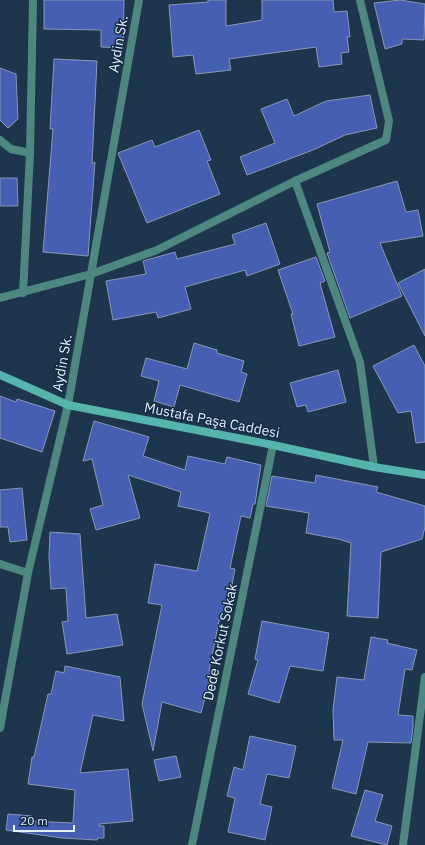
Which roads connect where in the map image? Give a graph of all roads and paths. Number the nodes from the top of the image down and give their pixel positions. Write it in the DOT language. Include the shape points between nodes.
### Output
graph roads {
  1 [pos="33,0"];
  2 [pos="139,0"];
  3 [pos="360,0"];
  4 [pos="0,140"];
  5 [pos="30,153"];
  6 [pos="296,181"];
  7 [pos="91,274"];
  8 [pos="23,293"];
  9 [pos="0,298"];
  10 [pos="0,375"];
  11 [pos="68,405"];
  12 [pos="273,445"];
  13 [pos="374,467"];
  14 [pos="425,476"];
  15 [pos="0,564"];
  16 [pos="28,573"];
  17 [pos="425,676"];
  18 [pos="1,716"];
  19 [pos="0,728"];
  20 [pos="192,845"];
  21 [pos="402,845"];
  1 -- 5 [label="street"];
  2 -- 7 [label="street, Aydin Sk."];
  3 -- 6 [label="street" via="389,121 386,140"];
  4 -- 5 [label="street" via="11,149"];
  5 -- 8 [label="street"];
  6 -- 7 [label="street" via="157,250"];
  6 -- 13 [label="street" via="360,362"];
  7 -- 8 [label="street"];
  7 -- 11 [label="street, Aydin Sk."];
  8 -- 9 [label="street"];
  10 -- 11 [label="street, Mustafa Paşa Caddesi"];
  11 -- 12 [label="street, Mustafa Paşa Caddesi"];
  11 -- 16 [label="street, Aydin Sk."];
  12 -- 13 [label="street, Mustafa Paşa Caddesi"];
  12 -- 20 [label="street, Dede Korkut Sokak"];
  13 -- 14 [label="street, Mustafa Paşa Caddesi"];
  15 -- 16 [label="street"];
  16 -- 18 [label="street, Aydin Sk."];
  17 -- 21 [label="street"];
  18 -- 19 [label="street, Aydin Sk."];
}
